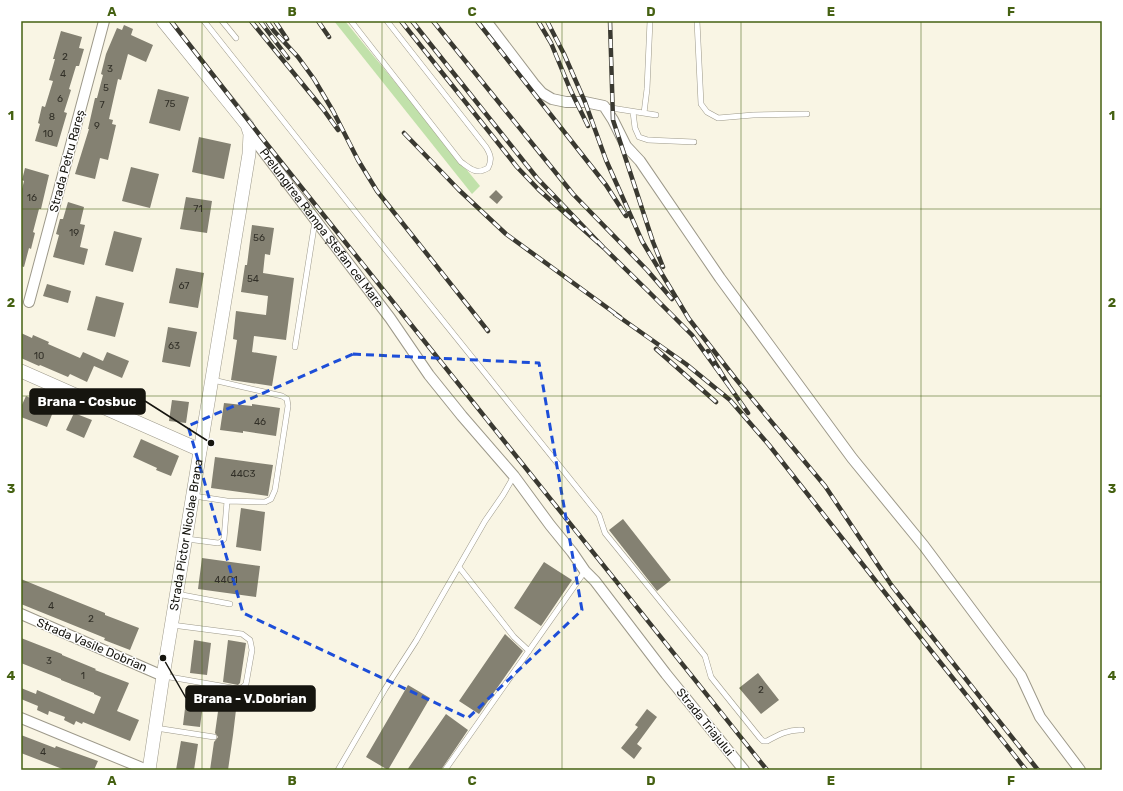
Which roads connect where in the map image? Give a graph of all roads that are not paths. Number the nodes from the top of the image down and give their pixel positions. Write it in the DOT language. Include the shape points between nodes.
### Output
graph roads {
  1 [pos="104,21"];
  2 [pos="162,21"];
  3 [pos="204,21"];
  4 [pos="222,21"];
  5 [pos="351,21"];
  6 [pos="387,21"];
  7 [pos="486,21"];
  8 [pos="650,21"];
  9 [pos="697,21"];
  10 [pos="236,38"];
  11 [pos="604,106"];
  12 [pos="633,112"];
  13 [pos="644,113"];
  14 [pos="806,114"];
  15 [pos="656,115"];
  16 [pos="250,134"];
  17 [pos="694,142"];
  18 [pos="315,220"];
  19 [pos="29,302"];
  20 [pos="295,347"];
  21 [pos="21,371"];
  22 [pos="212,380"];
  23 [pos="200,450"];
  24 [pos="514,476"];
  25 [pos="193,496"];
  26 [pos="227,501"];
  27 [pos="185,539"];
  28 [pos="459,567"];
  29 [pos="585,571"];
  30 [pos="176,594"];
  31 [pos="230,604"];
  32 [pos="21,614"];
  33 [pos="171,625"];
  34 [pos="529,651"];
  35 [pos="163,676"];
  36 [pos="21,718"];
  37 [pos="156,728"];
  38 [pos="802,730"];
  39 [pos="214,737"];
  40 [pos="148,770"];
  41 [pos="338,770"];
  42 [pos="445,770"];
  43 [pos="744,770"];
  44 [pos="1080,770"];
  1 -- 19 [label="street, Strada Petru Rareș"];
  2 -- 16 [label="street, Prelungirea Rampa Ștefan cel Mare" via="235,110"];
  3 -- 38 [label="lane" via="599,516 605,533 705,656 710,677 760,738 767,741 790,730"];
  4 -- 10 [label="lane"];
  5 -- 6 [label="lane" via="462,162 476,172 482,172 491,162 486,147"];
  7 -- 11 [label="street" via="542,93 552,99 566,102"];
  8 -- 13 [label="lane"];
  9 -- 14 [label="lane" via="701,104 707,112 718,118"];
  11 -- 12 [label="lane"];
  11 -- 44 [label="street" via="626,146 640,161 720,278 847,451 924,546 1021,676 1040,717"];
  12 -- 13 [label="lane"];
  12 -- 17 [label="lane" via="639,137 648,140"];
  13 -- 15 [label="lane"];
  16 -- 18 [label="street, Prelungirea Rampa Ștefan cel Mare"];
  16 -- 22 [label="street, Strada Pictor Nicolae Brana" via="249,154"];
  18 -- 20 [label="lane"];
  18 -- 24 [label="street, Prelungirea Rampa Ștefan cel Mare" via="429,374"];
  21 -- 23 [label="street"];
  22 -- 23 [label="street, Strada Pictor Nicolae Brana"];
  22 -- 26 [label="lane" via="282,396 287,399 288,406 275,490 271,499 265,502"];
  23 -- 25 [label="street, Strada Pictor Nicolae Brana"];
  24 -- 28 [label="lane" via="485,520"];
  24 -- 29 [label="street, Prelungirea Rampa Ștefan cel Mare"];
  25 -- 26 [label="lane"];
  25 -- 27 [label="street, Strada Pictor Nicolae Brana"];
  26 -- 27 [label="lane" via="224,539 221,542"];
  27 -- 30 [label="street, Strada Pictor Nicolae Brana"];
  28 -- 34 [label="lane" via="514,637"];
  28 -- 41 [label="lane"];
  29 -- 34 [label="lane"];
  29 -- 43 [label="street, Strada Triajului"];
  30 -- 31 [label="lane"];
  30 -- 33 [label="street, Strada Pictor Nicolae Brana"];
  32 -- 35 [label="street, Strada Vasile Dobrian"];
  33 -- 35 [label="street, Strada Pictor Nicolae Brana"];
  33 -- 35 [label="lane" via="242,634 250,640 252,650 246,684 238,689"];
  34 -- 42 [label="lane"];
  35 -- 37 [label="street, Strada Pictor Nicolae Brana"];
  36 -- 40 [label="street"];
  37 -- 39 [label="lane"];
  37 -- 40 [label="street, Strada Pictor Nicolae Brana"];
}
